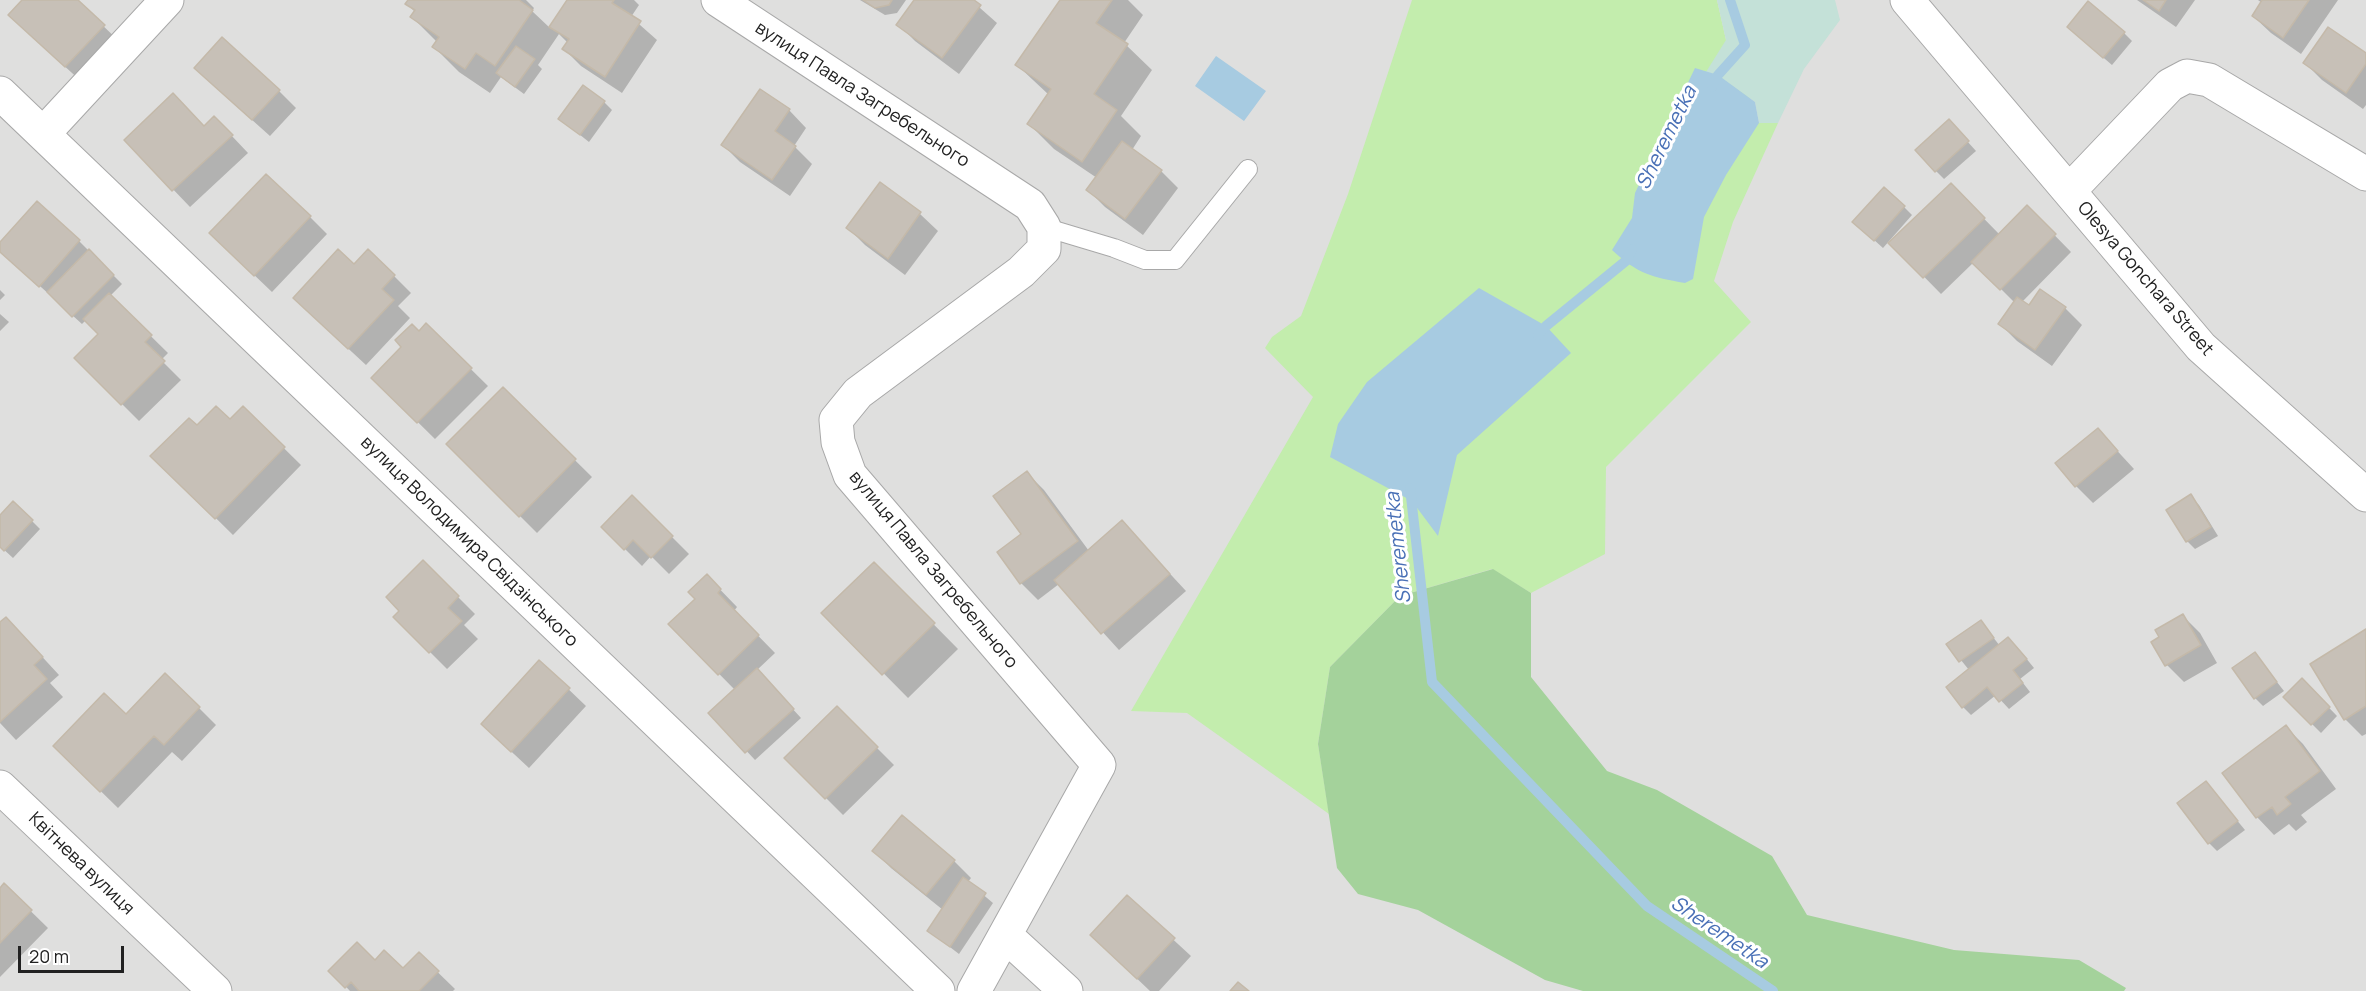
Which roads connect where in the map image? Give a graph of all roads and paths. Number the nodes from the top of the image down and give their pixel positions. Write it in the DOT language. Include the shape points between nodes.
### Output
graph roads {
  1 [pos="167,0"];
  2 [pos="717,0"];
  3 [pos="1907,0"];
  4 [pos="0,93"];
  5 [pos="43,134"];
  6 [pos="1248,169"];
  7 [pos="2366,174"];
  8 [pos="2070,190"];
  9 [pos="1044,227"];
  10 [pos="2366,495"];
  11 [pos="0,787"];
  12 [pos="1005,935"];
  13 [pos="215,991"];
  14 [pos="938,991"];
  15 [pos="974,991"];
  16 [pos="1066,991"];
  1 -- 5 [label="street"];
  2 -- 9 [label="street, вулиця Павла Загребельного" via="1030,205"];
  3 -- 8 [label="street, Olesya Gonchara Street"];
  4 -- 5 [label="street, вулиця Володимира Свідзінського"];
  5 -- 14 [label="street, вулиця Володимира Свідзінського"];
  6 -- 9 [label="lane" via="1175,260 1145,260"];
  7 -- 8 [label="street" via="2209,80 2187,76 2170,85"];
  8 -- 10 [label="street, Olesya Gonchara Street" via="2201,347"];
  9 -- 12 [label="street, вулиця Павла Загребельного" via="1044,249 1021,272 858,393 836,420 838,442 850,475 1099,765"];
  11 -- 13 [label="street, Квітнева вулиця"];
  12 -- 15 [label="street, вулиця Павла Загребельного"];
  12 -- 16 [label="street"];
}
